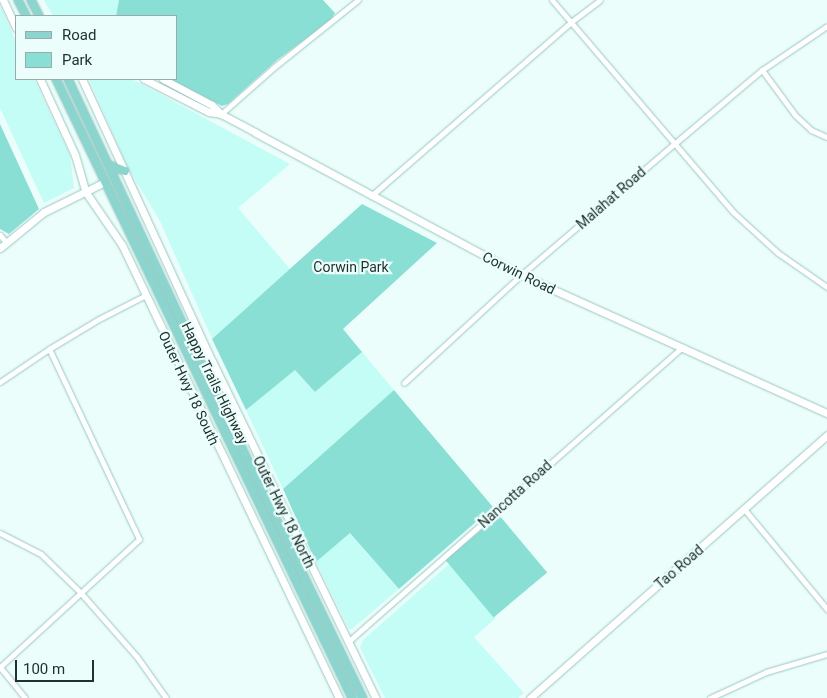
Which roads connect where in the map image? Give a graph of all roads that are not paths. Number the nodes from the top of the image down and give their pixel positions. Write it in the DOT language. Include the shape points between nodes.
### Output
graph roads {
  1 [pos="3,0"];
  2 [pos="18,0"];
  3 [pos="31,0"];
  4 [pos="358,0"];
  5 [pos="552,0"];
  6 [pos="600,0"];
  7 [pos="26,15"];
  8 [pos="38,15"];
  9 [pos="571,22"];
  10 [pos="15,26"];
  11 [pos="827,26"];
  12 [pos="762,70"];
  13 [pos="40,80"];
  14 [pos="56,80"];
  15 [pos="68,80"];
  16 [pos="82,80"];
  17 [pos="146,80"];
  18 [pos="164,80"];
  19 [pos="221,114"];
  20 [pos="827,137"];
  21 [pos="674,144"];
  22 [pos="109,165"];
  23 [pos="125,171"];
  24 [pos="105,182"];
  25 [pos="85,191"];
  26 [pos="371,196"];
  27 [pos="138,230"];
  28 [pos="0,235"];
  29 [pos="6,242"];
  30 [pos="0,248"];
  31 [pos="521,275"];
  32 [pos="827,287"];
  33 [pos="146,295"];
  34 [pos="682,347"];
  35 [pos="49,349"];
  36 [pos="0,382"];
  37 [pos="404,382"];
  38 [pos="827,413"];
  39 [pos="827,435"];
  40 [pos="745,510"];
  41 [pos="0,533"];
  42 [pos="80,592"];
  43 [pos="826,607"];
  44 [pos="349,642"];
  45 [pos="827,654"];
  46 [pos="0,667"];
  47 [pos="25,698"];
  48 [pos="166,698"];
  49 [pos="338,698"];
  50 [pos="352,698"];
  51 [pos="363,698"];
  52 [pos="376,698"];
  53 [pos="530,698"];
  54 [pos="710,698"];
  1 -- 10 [label="street"];
  2 -- 7 [label="main road"];
  3 -- 8 [label="main road"];
  4 -- 19 [label="street"];
  5 -- 9 [label="street"];
  6 -- 9 [label="street"];
  9 -- 21 [label="street"];
  9 -- 26 [label="street"];
  11 -- 12 [label="street, Malahat Road"];
  12 -- 20 [label="street" via="795,115 811,130"];
  12 -- 21 [label="street, Malahat Road"];
  13 -- 25 [label="street, Outer Hwy 18 South" via="75,155"];
  14 -- 24 [label="main road, Happy Trails Highway"];
  15 -- 22 [label="main road, Happy Trails Highway"];
  16 -- 23 [label="street, Outer Hwy 18 North"];
  17 -- 19 [label="street, Corwin Road" via="209,112"];
  18 -- 19 [label="street, Corwin Road"];
  19 -- 26 [label="street, Corwin Road"];
  21 -- 31 [label="street, Malahat Road"];
  21 -- 32 [label="street" via="755,234"];
  22 -- 23 [label="main road"];
  22 -- 27 [label="main road, Happy Trails Highway"];
  23 -- 44 [label="street, Outer Hwy 18 North" via="216,369"];
  24 -- 25 [label="street"];
  24 -- 27 [label="main road" via="114,186"];
  24 -- 50 [label="main road, Happy Trails Highway"];
  25 -- 29 [label="street" via="36,217"];
  25 -- 33 [label="street, Outer Hwy 18 South" via="122,245"];
  26 -- 31 [label="street, Corwin Road"];
  27 -- 51 [label="main road, Happy Trails Highway"];
  28 -- 29 [label="street"];
  29 -- 30 [label="street"];
  31 -- 34 [label="street, Corwin Road"];
  31 -- 37 [label="street, Malahat Road"];
  33 -- 35 [label="street"];
  33 -- 49 [label="street, Outer Hwy 18 South"];
  34 -- 38 [label="street, Corwin Road"];
  34 -- 44 [label="street, Nancotta Road"];
  35 -- 36 [label="street"];
  35 -- 42 [label="street" via="139,539"];
  39 -- 40 [label="street, Tao Road"];
  40 -- 43 [label="street"];
  40 -- 53 [label="street, Tao Road"];
  41 -- 42 [label="street" via="41,554"];
  42 -- 46 [label="street"];
  42 -- 48 [label="street" via="137,657"];
  44 -- 52 [label="street, Outer Hwy 18 North"];
  45 -- 54 [label="street" via="766,672"];
  46 -- 47 [label="street"];
}
